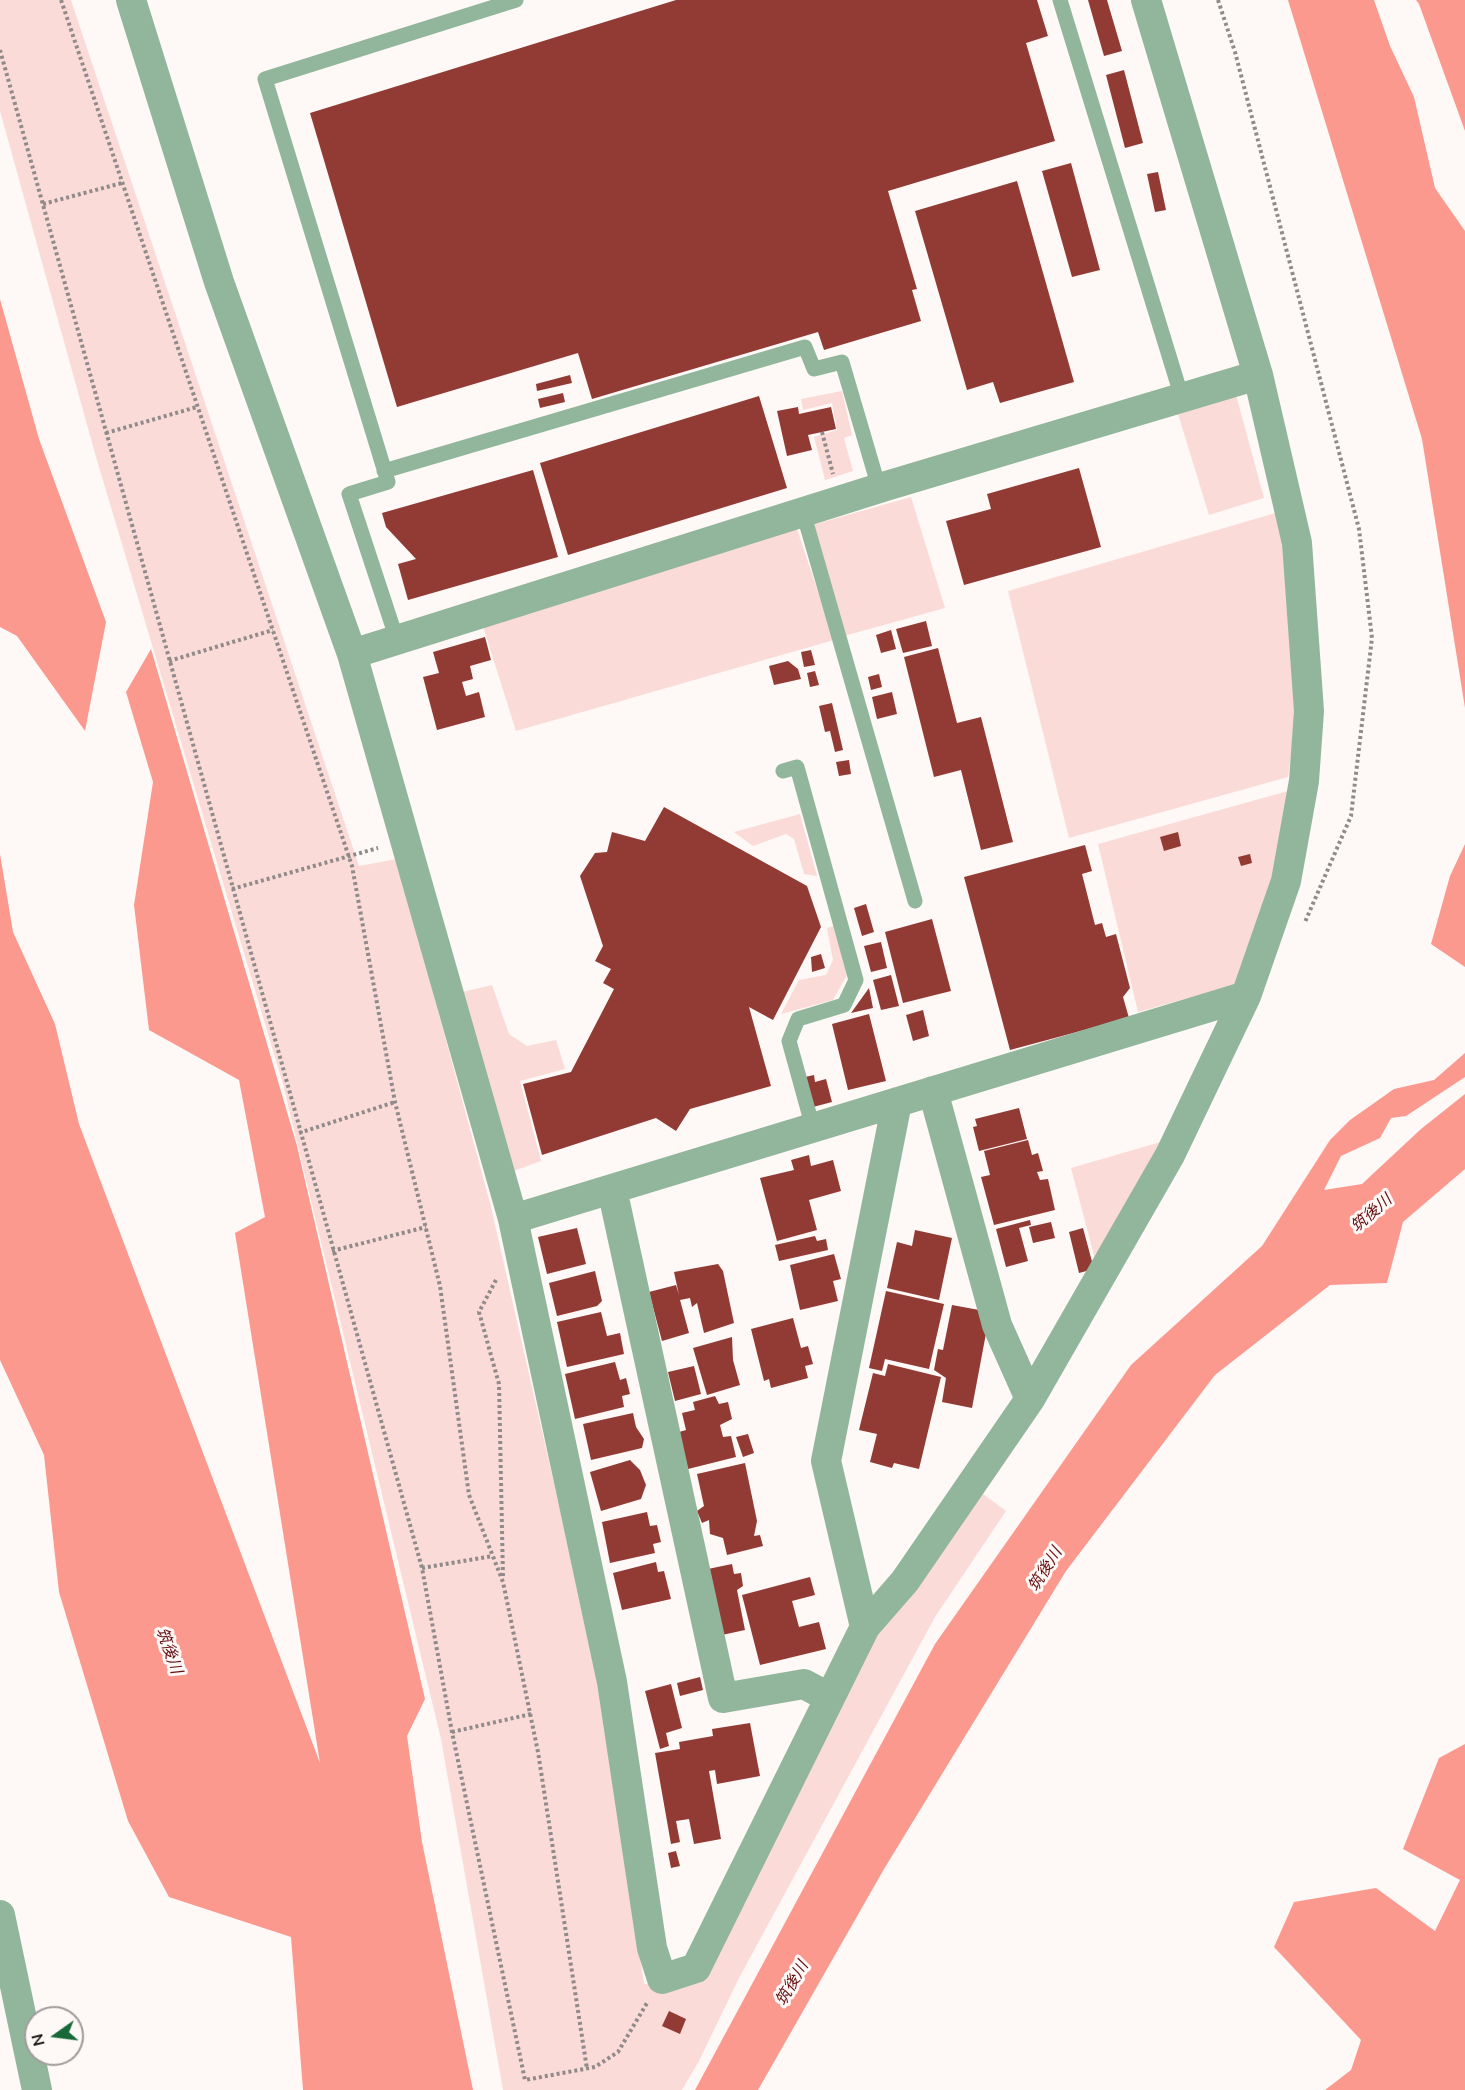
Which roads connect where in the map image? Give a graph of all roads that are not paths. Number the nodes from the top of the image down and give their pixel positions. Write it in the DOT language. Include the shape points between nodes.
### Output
graph roads {
  1 [pos="131,0"];
  2 [pos="516,0"];
  3 [pos="1059,0"];
  4 [pos="1146,0"];
  5 [pos="1258,375"];
  6 [pos="1182,398"];
  7 [pos="384,471"];
  8 [pos="879,488"];
  9 [pos="803,512"];
  10 [pos="398,640"];
  11 [pos="352,654"];
  12 [pos="783,771"];
  13 [pos="915,901"];
  14 [pos="1246,996"];
  15 [pos="933,1091"];
  16 [pos="897,1102"];
  17 [pos="813,1128"];
  18 [pos="612,1189"];
  19 [pos="515,1229"];
  20 [pos="1030,1399"];
  21 [pos="865,1627"];
  22 [pos="830,1698"];
  23 [pos="0,1915"];
  24 [pos="37,2090"];
  1 -- 11 [label="street" via="219,282"];
  2 -- 7 [label="lane" via="265,79"];
  3 -- 6 [label="lane"];
  4 -- 5 [label="street"];
  5 -- 6 [label="street"];
  5 -- 14 [label="street" via="1298,543 1309,711 1304,781 1286,881"];
  6 -- 8 [label="street"];
  7 -- 8 [label="lane" via="805,347 814,369 842,362"];
  7 -- 10 [label="lane" via="388,482 349,494"];
  8 -- 9 [label="street"];
  9 -- 10 [label="street"];
  9 -- 13 [label="lane"];
  10 -- 11 [label="street"];
  11 -- 19 [label="street"];
  12 -- 17 [label="lane" via="797,767 856,980 844,1005 798,1019 789,1041"];
  14 -- 15 [label="street"];
  14 -- 20 [label="street" via="1170,1155"];
  15 -- 16 [label="street"];
  15 -- 20 [label="street" via="997,1325"];
  16 -- 17 [label="street"];
  16 -- 21 [label="street" via="826,1461"];
  17 -- 18 [label="street"];
  18 -- 19 [label="street"];
  18 -- 22 [label="street" via="723,1698 804,1684"];
  19 -- 22 [label="street" via="612,1682 652,1948 662,1979 696,1968"];
  20 -- 21 [label="street" via="905,1581"];
  21 -- 22 [label="street"];
  23 -- 24 [label="street"];
}
